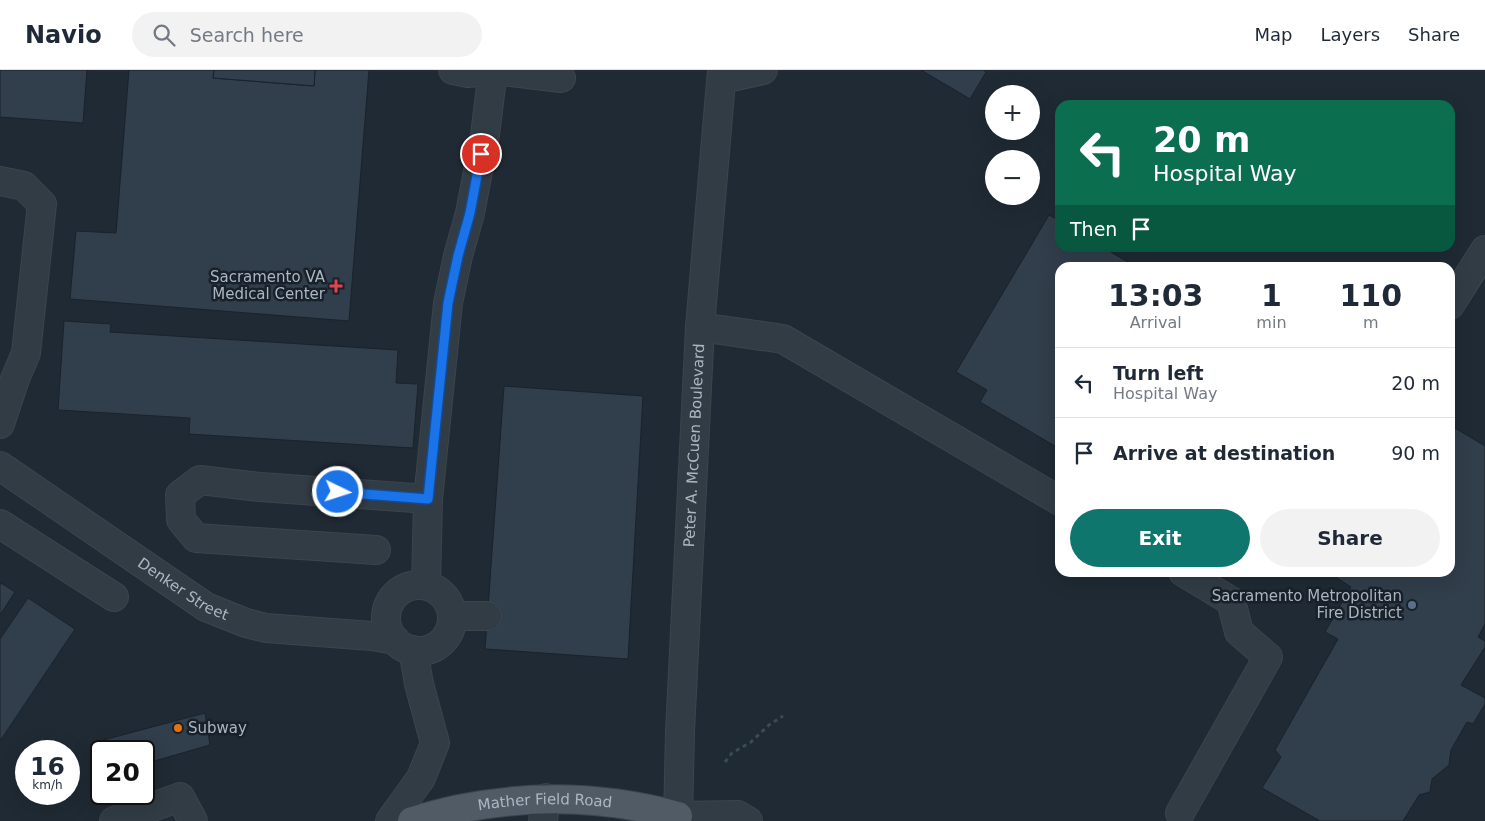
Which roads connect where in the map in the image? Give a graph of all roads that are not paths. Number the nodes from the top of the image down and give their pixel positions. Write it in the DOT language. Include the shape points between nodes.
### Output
graph roads {
  1 [pos="453,70"];
  2 [pos="493,70"];
  3 [pos="763,70"];
  4 [pos="722,74"];
  5 [pos="561,78"];
  6 [pos="0,180"];
  7 [pos="1485,250"];
  8 [pos="1455,297"];
  9 [pos="700,327"];
  10 [pos="0,424"];
  11 [pos="0,466"];
  12 [pos="1055,498"];
  13 [pos="428,499"];
  14 [pos="3,533"];
  15 [pos="376,550"];
  16 [pos="1191,577"];
  17 [pos="426,585"];
  18 [pos="114,597"];
  19 [pos="452,616"];
  20 [pos="487,616"];
  21 [pos="404,645"];
  22 [pos="544,810"];
  23 [pos="1180,813"];
  24 [pos="680,819"];
  25 [pos="114,821"];
  26 [pos="193,821"];
  27 [pos="390,821"];
  28 [pos="412,821"];
  29 [pos="748,821"];
  1 -- 2 [label="street" via="468,73"];
  2 -- 5 [label="street"];
  2 -- 13 [label="street" via="478,172 448,303"];
  3 -- 4 [label="street"];
  4 -- 9 [label="street, Peter A. McCuen Boulevard"];
  6 -- 10 [label="street" via="24,186 42,204 26,353"];
  7 -- 8 [label="street"];
  9 -- 12 [label="street" via="782,339"];
  9 -- 24 [label="street, Peter A. McCuen Boulevard" via="680,732"];
  11 -- 21 [label="street, Denker Street" via="206,607 266,628 372,636"];
  13 -- 15 [label="street" via="200,480 180,495 181,520 196,538"];
  13 -- 17 [label="street"];
  14 -- 18 [label="street"];
  16 -- 23 [label="street" via="1231,601 1238,632 1268,657"];
  17 -- 19 [label="street" via="444,596"];
  17 -- 21 [label="street" via="404,588 388,604 386,626"];
  19 -- 20 [label="street"];
  19 -- 21 [label="street" via="449,631 439,644 419,651"];
  21 -- 27 [label="street" via="419,684 435,743 421,778"];
  22 -- 24 [label="main road, Mather Field Road" via="590,799 654,809"];
  22 -- 28 [label="main road, Mather Field Road" via="459,809"];
  24 -- 29 [label="street" via="738,815"];
  25 -- 26 [label="street" via="180,797"];
}
